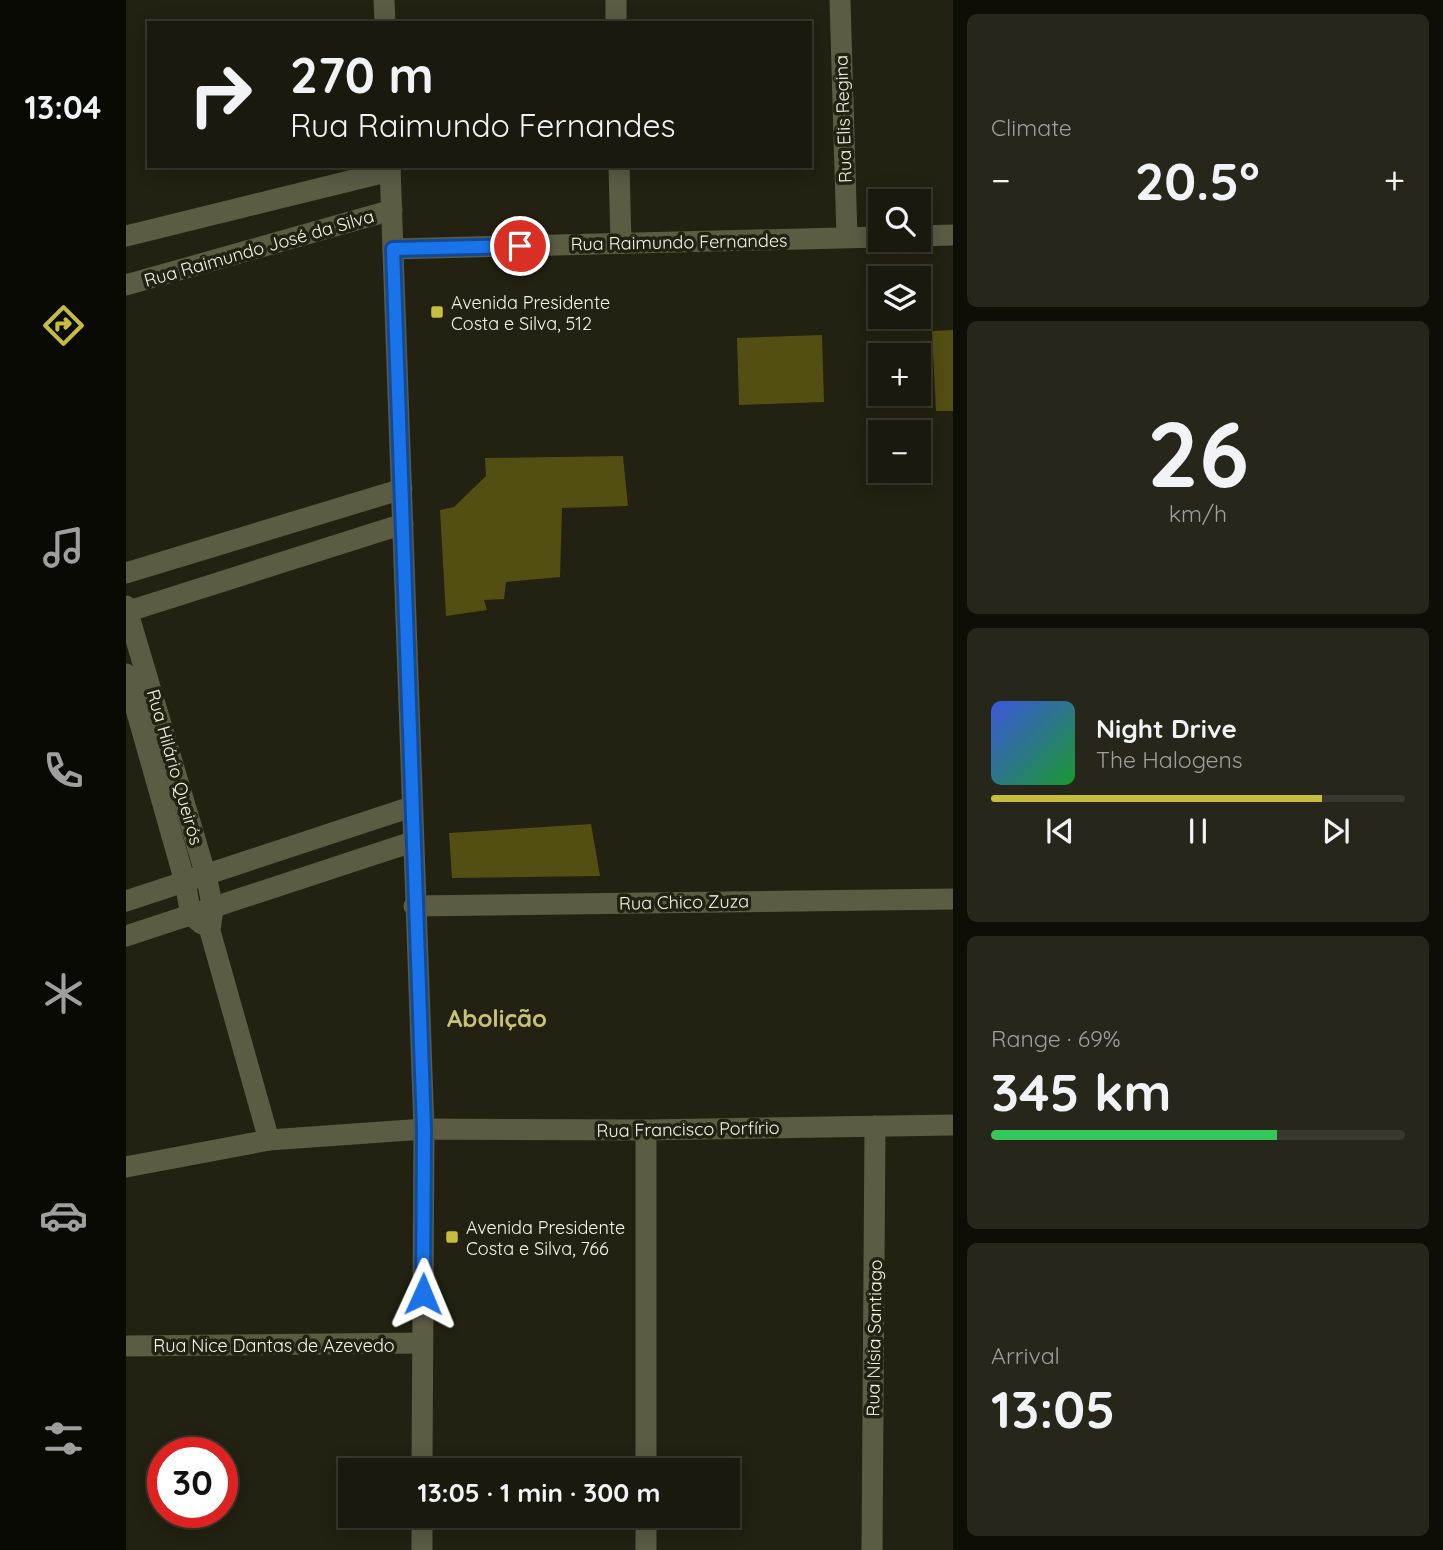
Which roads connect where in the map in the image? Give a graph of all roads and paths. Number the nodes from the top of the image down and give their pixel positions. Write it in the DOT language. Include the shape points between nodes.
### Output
graph roads {
  1 [pos="384,0"];
  2 [pos="615,0"];
  3 [pos="840,0"];
  4 [pos="385,21"];
  5 [pos="616,21"];
  6 [pos="390,168"];
  7 [pos="620,168"];
  8 [pos="392,210"];
  9 [pos="953,235"];
  10 [pos="126,236"];
  11 [pos="931,236"];
  12 [pos="847,237"];
  13 [pos="868,237"];
  14 [pos="621,243"];
  15 [pos="393,249"];
  16 [pos="126,285"];
  17 [pos="402,489"];
  18 [pos="403,524"];
  19 [pos="126,573"];
  20 [pos="127,610"];
  21 [pos="126,674"];
  22 [pos="411,807"];
  23 [pos="412,842"];
  24 [pos="206,876"];
  25 [pos="185,883"];
  26 [pos="953,899"];
  27 [pos="126,901"];
  28 [pos="414,906"];
  29 [pos="213,908"];
  30 [pos="191,915"];
  31 [pos="210,931"];
  32 [pos="126,936"];
  33 [pos="953,1125"];
  34 [pos="876,1126"];
  35 [pos="424,1129"];
  36 [pos="646,1130"];
  37 [pos="269,1140"];
  38 [pos="126,1167"];
  39 [pos="422,1343"];
  40 [pos="126,1346"];
  41 [pos="422,1458"];
  42 [pos="646,1458"];
  43 [pos="422,1528"];
  44 [pos="646,1528"];
  45 [pos="422,1550"];
  46 [pos="646,1550"];
  47 [pos="872,1550"];
  1 -- 4 [label="street"];
  2 -- 5 [label="street"];
  3 -- 12 [label="street, Rua Elis Regina"];
  6 -- 8 [label="street"];
  6 -- 10 [label="street"];
  7 -- 14 [label="street"];
  8 -- 15 [label="street"];
  8 -- 16 [label="street, Rua Raimundo José da Silva"];
  9 -- 11 [label="street"];
  12 -- 13 [label="street, Rua Raimundo Fernandes"];
  12 -- 14 [label="street, Rua Raimundo Fernandes"];
  14 -- 15 [label="street, Rua Raimundo Fernandes"];
  15 -- 17 [label="street"];
  17 -- 18 [label="street"];
  17 -- 19 [label="street"];
  18 -- 20 [label="street"];
  18 -- 22 [label="street"];
  20 -- 24 [label="street, Rua Hilário Queirós"];
  21 -- 25 [label="street, Rua Hilário Queirós"];
  22 -- 23 [label="street"];
  22 -- 24 [label="street"];
  23 -- 28 [label="street"];
  23 -- 29 [label="street"];
  24 -- 25 [label="street"];
  24 -- 29 [label="street, Rua Hilário Queirós"];
  25 -- 27 [label="street"];
  25 -- 30 [label="street, Rua Hilário Queirós"];
  26 -- 28 [label="street, Rua Chico Zuza"];
  28 -- 35 [label="street"];
  29 -- 30 [label="street"];
  29 -- 31 [label="street, Rua Hilário Queirós"];
  30 -- 31 [label="street"];
  30 -- 32 [label="street"];
  31 -- 37 [label="street, Rua Hilário Queirós"];
  33 -- 34 [label="street, Rua Francisco Porfírio"];
  34 -- 36 [label="street, Rua Francisco Porfírio"];
  34 -- 47 [label="street, Rua Nísia Santiago"];
  35 -- 36 [label="street, Rua Francisco Porfírio"];
  35 -- 37 [label="street, Rua Francisco Porfírio"];
  35 -- 39 [label="street"];
  36 -- 42 [label="street"];
  37 -- 38 [label="street, Rua Francisco Porfírio"];
  39 -- 40 [label="street, Rua Nice Dantas de Azevedo"];
  39 -- 41 [label="street"];
  43 -- 45 [label="street"];
  44 -- 46 [label="street"];
}
